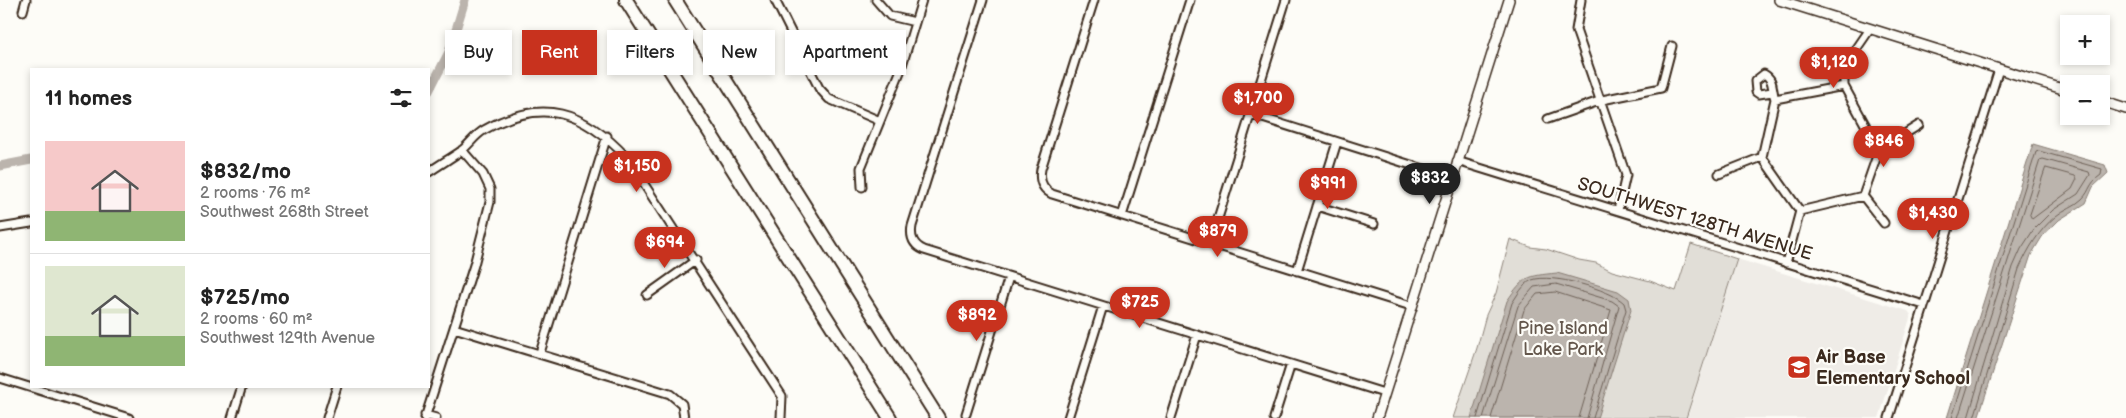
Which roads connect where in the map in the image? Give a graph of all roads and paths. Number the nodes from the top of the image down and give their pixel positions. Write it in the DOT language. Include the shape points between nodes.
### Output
graph roads {
  1 [pos="26,0"];
  2 [pos="626,0"];
  3 [pos="675,0"];
  4 [pos="775,0"];
  5 [pos="876,0"];
  6 [pos="922,0"];
  7 [pos="983,0"];
  8 [pos="1094,0"];
  9 [pos="1190,0"];
  10 [pos="1286,0"];
  11 [pos="1509,0"];
  12 [pos="1581,0"];
  13 [pos="1779,0"];
  14 [pos="23,11"];
  15 [pos="915,22"];
  16 [pos="1870,29"];
  17 [pos="1672,46"];
  18 [pos="1999,69"];
  19 [pos="1844,86"];
  20 [pos="2060,88"];
  21 [pos="1602,100"];
  22 [pos="2110,104"];
  23 [pos="2126,109"];
  24 [pos="1250,114"];
  25 [pos="1548,119"];
  26 [pos="880,120"];
  27 [pos="1919,125"];
  28 [pos="607,136"];
  29 [pos="1337,142"];
  30 [pos="462,150"];
  31 [pos="1879,150"];
  32 [pos="1762,157"];
  33 [pos="1457,160"];
  34 [pos="1426,170"];
  35 [pos="430,171"];
  36 [pos="1719,174"];
  37 [pos="862,187"];
  38 [pos="1863,196"];
  39 [pos="1317,206"];
  40 [pos="1618,210"];
  41 [pos="1800,211"];
  42 [pos="1122,216"];
  43 [pos="30,223"];
  44 [pos="1884,223"];
  45 [pos="1374,224"];
  46 [pos="0,228"];
  47 [pos="1210,244"];
  48 [pos="696,260"];
  49 [pos="1786,263"];
  50 [pos="1297,271"];
  51 [pos="1009,277"];
  52 [pos="647,295"];
  53 [pos="1924,305"];
  54 [pos="1103,306"];
  55 [pos="1411,306"];
  56 [pos="454,328"];
  57 [pos="1197,335"];
  58 [pos="540,353"];
  59 [pos="1291,364"];
  60 [pos="0,378"];
  61 [pos="30,387"];
  62 [pos="32,388"];
  63 [pos="241,388"];
  64 [pos="335,388"];
  65 [pos="1384,393"];
  66 [pos="966,414"];
  67 [pos="425,416"];
  68 [pos="129,418"];
  69 [pos="232,418"];
  70 [pos="327,418"];
  71 [pos="436,418"];
  72 [pos="684,418"];
  73 [pos="781,418"];
  74 [pos="890,418"];
  75 [pos="938,418"];
  76 [pos="1068,418"];
  77 [pos="1171,418"];
  78 [pos="1274,418"];
  79 [pos="1376,418"];
  80 [pos="1889,418"];
  1 -- 14 [label="street"];
  2 -- 74 [label="highway"];
  3 -- 75 [label="highway"];
  4 -- 26 [label="street" via="819,88 828,99"];
  5 -- 15 [label="street" via="890,16"];
  6 -- 15 [label="street"];
  7 -- 51 [label="street" via="912,226 913,242 924,250"];
  8 -- 42 [label="street" via="1041,169 1042,185 1052,194"];
  9 -- 42 [label="street"];
  10 -- 24 [label="street"];
  11 -- 33 [label="main road"];
  12 -- 21 [label="street" via="1576,30"];
  13 -- 16 [label="main road"];
  15 -- 26 [label="street" via="900,72"];
  16 -- 18 [label="main road"];
  16 -- 19 [label="street" via="1844,67"];
  17 -- 21 [label="street" via="1661,88"];
  18 -- 20 [label="main road"];
  18 -- 53 [label="street"];
  19 -- 31 [label="street"];
  19 -- 32 [label="street" via="1773,96"];
  21 -- 25 [label="street"];
  21 -- 40 [label="street" via="1626,175"];
  22 -- 23 [label="main road"];
  24 -- 29 [label="street"];
  24 -- 47 [label="street"];
  26 -- 37 [label="street" via="861,168"];
  27 -- 31 [label="street"];
  28 -- 30 [label="street" via="573,116 543,111 509,118 482,131"];
  28 -- 48 [label="street" via="627,158"];
  28 -- 58 [label="street"];
  29 -- 34 [label="street"];
  29 -- 39 [label="street"];
  30 -- 35 [label="street"];
  30 -- 56 [label="street" via="483,174 490,189 490,202"];
  31 -- 38 [label="street"];
  32 -- 36 [label="street"];
  32 -- 41 [label="street"];
  33 -- 40 [label="street, SOUTHWEST 128TH AVENUE"];
  33 -- 55 [label="main road"];
  38 -- 41 [label="street"];
  38 -- 44 [label="street"];
  39 -- 45 [label="street"];
  39 -- 50 [label="street"];
  40 -- 49 [label="street, SOUTHWEST 128TH AVENUE"];
  41 -- 49 [label="street"];
  42 -- 47 [label="street"];
  43 -- 46 [label="street"];
  47 -- 50 [label="street"];
  48 -- 52 [label="street"];
  48 -- 73 [label="street" via="782,396"];
  49 -- 53 [label="street, SOUTHWEST 128TH AVENUE"];
  50 -- 55 [label="street"];
  51 -- 54 [label="street"];
  51 -- 66 [label="street"];
  53 -- 80 [label="street"];
  54 -- 57 [label="street"];
  54 -- 76 [label="street"];
  55 -- 65 [label="main road"];
  56 -- 58 [label="street"];
  56 -- 67 [label="street"];
  57 -- 59 [label="street"];
  57 -- 77 [label="street"];
  58 -- 72 [label="street" via="670,394 682,404"];
  59 -- 65 [label="street"];
  59 -- 78 [label="street"];
  60 -- 61 [label="street"];
  62 -- 68 [label="street"];
  63 -- 69 [label="street"];
  64 -- 70 [label="street"];
  65 -- 79 [label="main road"];
  67 -- 71 [label="street"];
}
